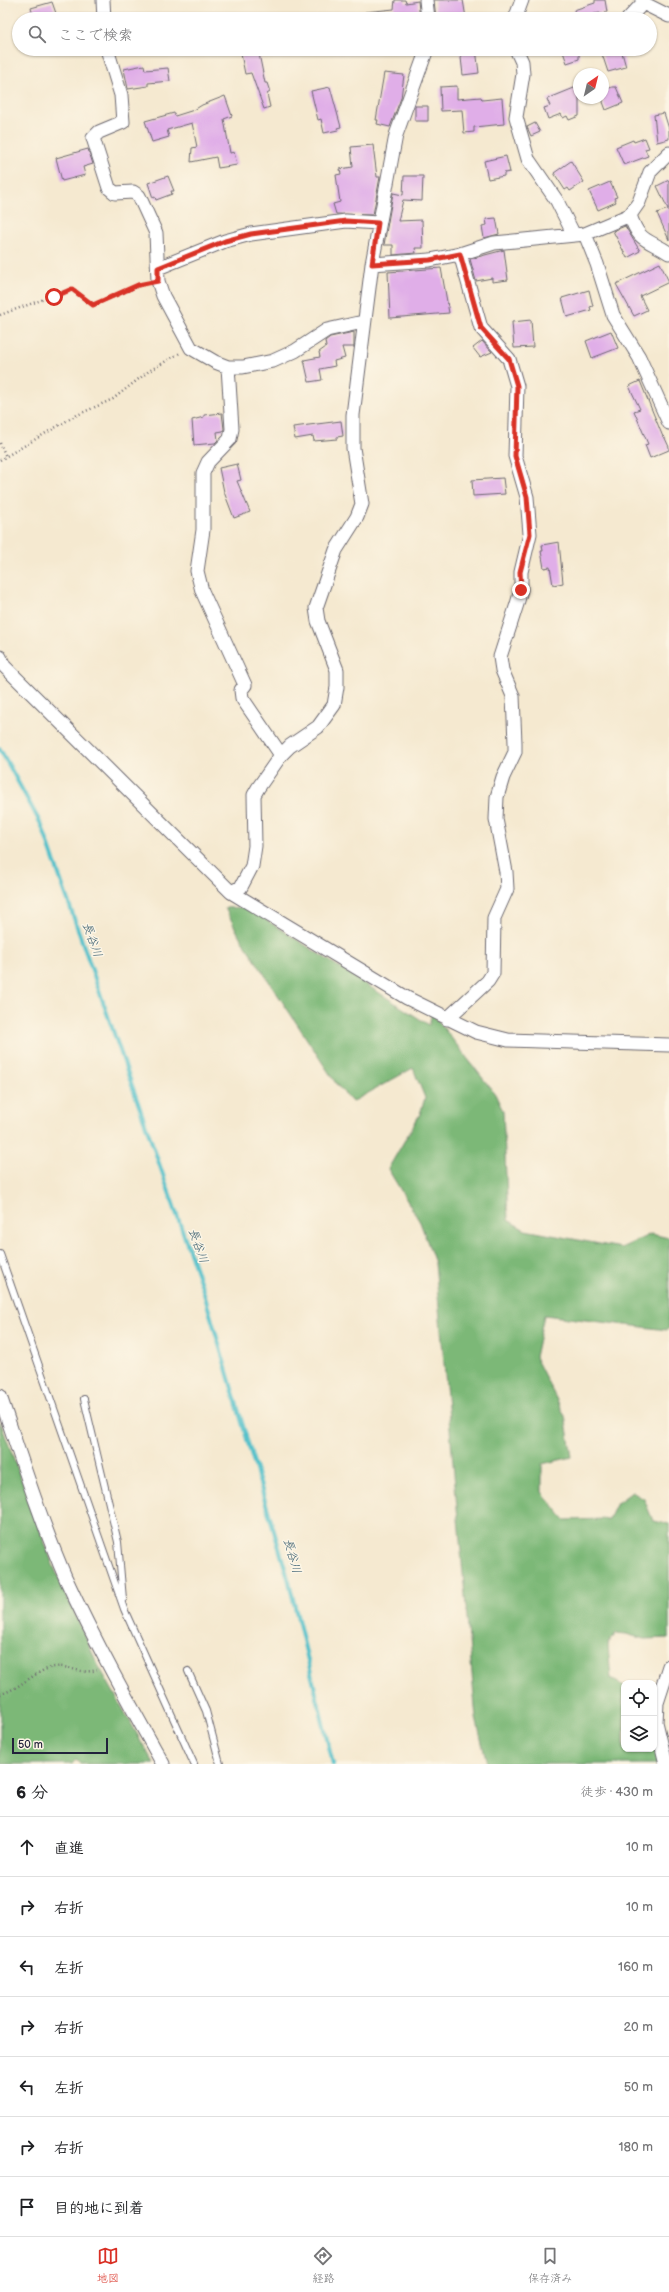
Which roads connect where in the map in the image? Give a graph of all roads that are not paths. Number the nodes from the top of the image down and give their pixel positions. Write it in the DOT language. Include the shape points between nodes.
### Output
graph roads {
  1 [pos="103,0"];
  2 [pos="426,0"];
  3 [pos="522,0"];
  4 [pos="643,2"];
  5 [pos="104,12"];
  6 [pos="427,12"];
  7 [pos="517,12"];
  8 [pos="634,12"];
  9 [pos="669,16"];
  10 [pos="109,56"];
  11 [pos="424,56"];
  12 [pos="519,56"];
  13 [pos="669,153"];
  14 [pos="630,215"];
  15 [pos="378,223"];
  16 [pos="580,235"];
  17 [pos="669,253"];
  18 [pos="460,254"];
  19 [pos="372,264"];
  20 [pos="158,274"];
  21 [pos="363,322"];
  22 [pos="228,367"];
  23 [pos="669,424"];
  24 [pos="0,657"];
  25 [pos="281,755"];
  26 [pos="231,892"];
  27 [pos="447,1019"];
  28 [pos="669,1045"];
  29 [pos="0,1254"];
  30 [pos="0,1396"];
  31 [pos="84,1399"];
  32 [pos="124,1609"];
  33 [pos="669,1666"];
  34 [pos="188,1671"];
  35 [pos="163,1764"];
  36 [pos="194,1764"];
  37 [pos="220,1764"];
  38 [pos="666,1764"];
  1 -- 5 [label="street"];
  2 -- 6 [label="street"];
  3 -- 7 [label="street"];
  4 -- 8 [label="street"];
  4 -- 9 [label="street"];
  10 -- 20 [label="street" via="121,94 123,122 99,132 93,138 109,188 115,193 133,192 139,196 156,233"];
  11 -- 15 [label="street" via="396,135 392,166"];
  12 -- 16 [label="street" via="523,74 516,117 528,159"];
  13 -- 14 [label="street" via="660,159 650,172 639,202"];
  14 -- 16 [label="street"];
  14 -- 17 [label="street" via="634,229 650,245"];
  15 -- 19 [label="street"];
  15 -- 20 [label="street" via="346,221 251,234 225,241"];
  16 -- 18 [label="street" via="494,243"];
  16 -- 23 [label="street" via="597,264 613,315 639,357"];
  18 -- 19 [label="street" via="430,260"];
  18 -- 27 [label="street" via="481,328 509,359 515,375 515,456 527,497 530,534 520,572 521,590 500,657 502,670 513,696 515,752 497,796 496,819 506,872 506,889 494,918 493,973 488,981"];
  19 -- 21 [label="street"];
  20 -- 22 [label="street" via="163,296 191,348"];
  21 -- 22 [label="street" via="327,330 295,351 273,361"];
  21 -- 25 [label="street" via="353,415 353,448 362,504 357,517 336,550 316,608 318,621 337,670 334,705 318,727"];
  22 -- 25 [label="street" via="232,429 230,439 208,462 203,473 203,530 197,571 202,591 245,685 241,690 242,698"];
  24 -- 26 [label="street" via="4,666"];
  25 -- 26 [label="street" via="254,795 255,846 252,866 241,886"];
  26 -- 27 [label="street" via="407,998"];
  27 -- 28 [label="street" via="476,1032 508,1040"];
  29 -- 32 [label="lane"];
  30 -- 35 [label="street" via="38,1511 66,1579 109,1666"];
  31 -- 32 [label="lane" via="118,1542"];
  32 -- 36 [label="lane"];
  33 -- 38 [label="street" via="657,1703 656,1722"];
  34 -- 37 [label="lane" via="206,1711"];
}
